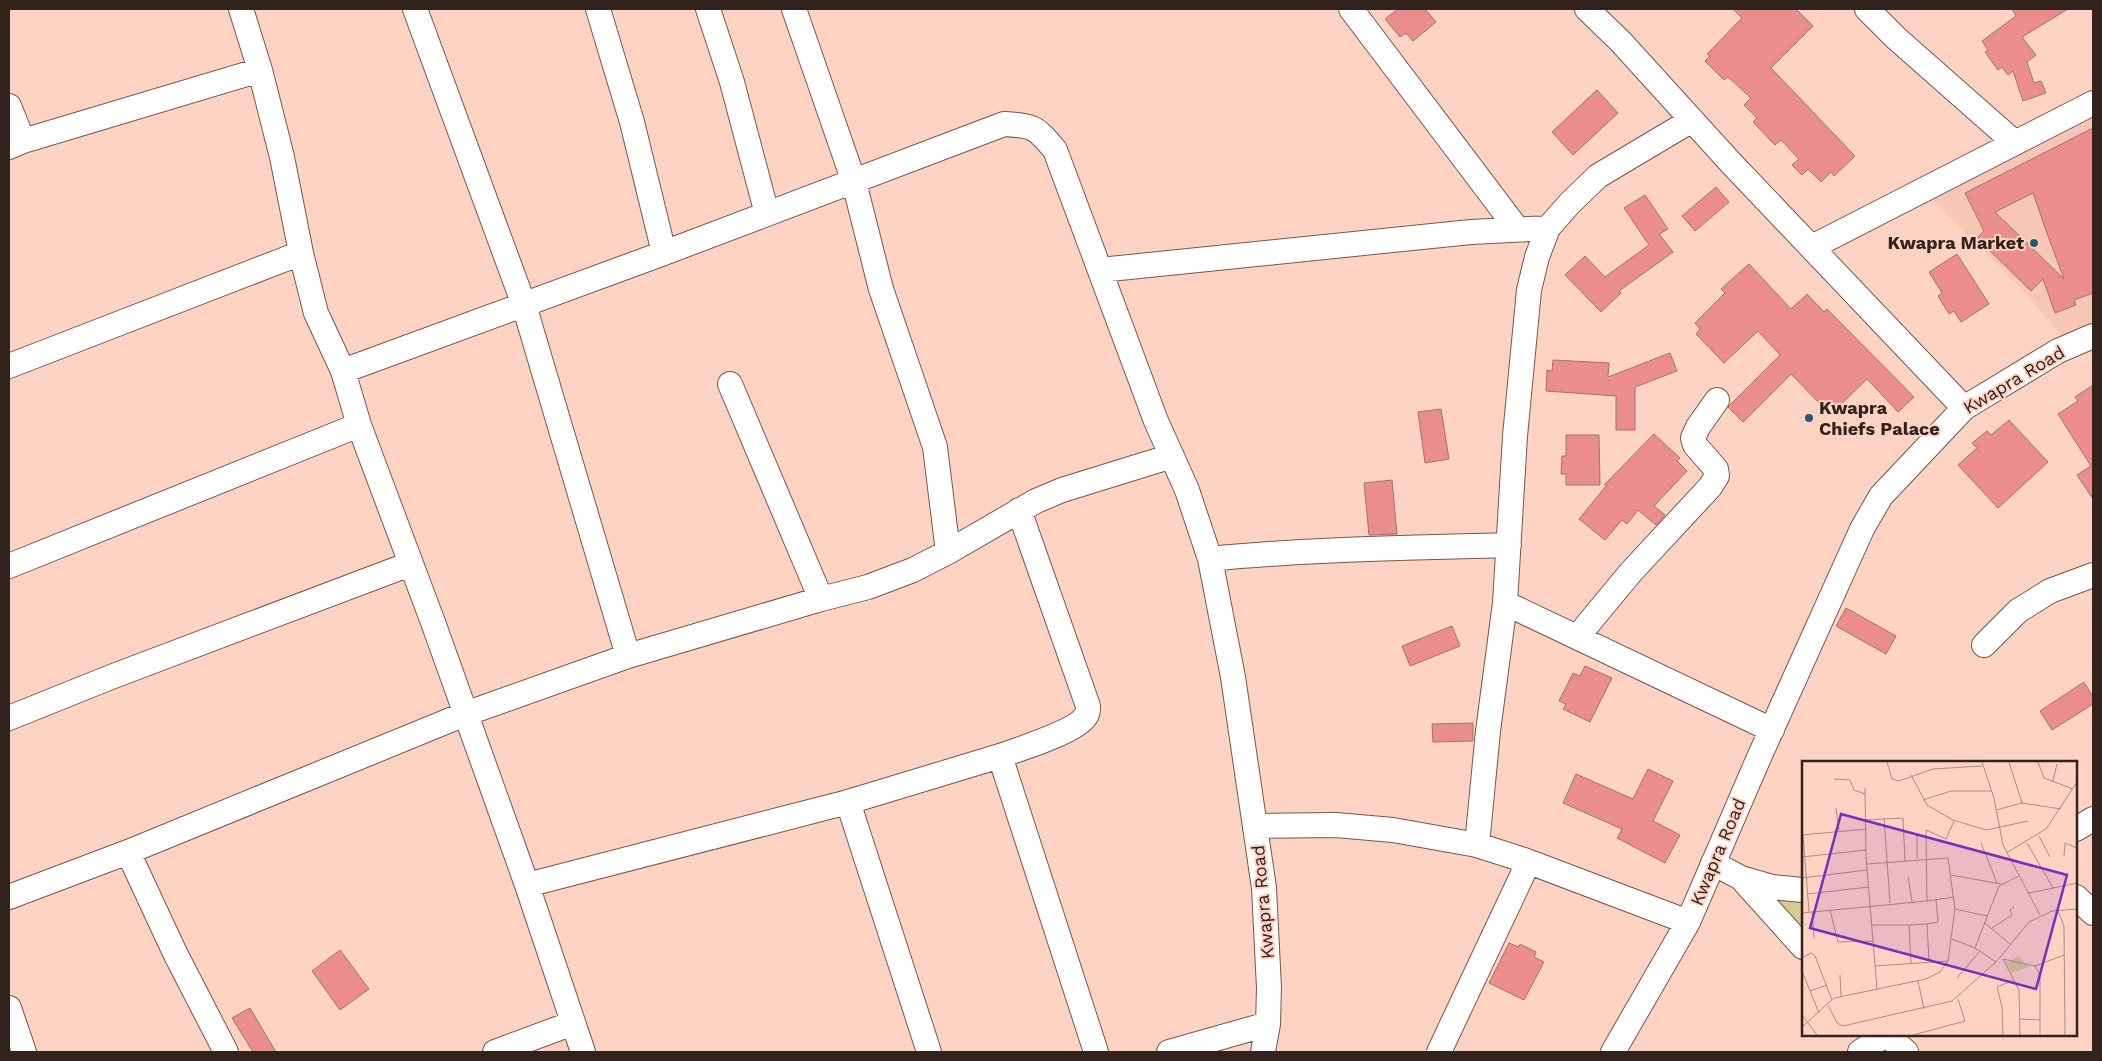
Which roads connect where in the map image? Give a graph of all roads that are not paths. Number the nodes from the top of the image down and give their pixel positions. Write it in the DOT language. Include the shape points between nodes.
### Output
graph roads {
  1 [pos="241,9"];
  2 [pos="415,9"];
  3 [pos="598,9"];
  4 [pos="708,9"];
  5 [pos="794,9"];
  6 [pos="1352,9"];
  7 [pos="1587,9"];
  8 [pos="1867,9"];
  9 [pos="260,70"];
  10 [pos="2093,103"];
  11 [pos="9,106"];
  12 [pos="1692,120"];
  13 [pos="2015,143"];
  14 [pos="16,144"];
  15 [pos="854,182"];
  16 [pos="767,214"];
  17 [pos="1548,228"];
  18 [pos="1518,230"];
  19 [pos="1812,247"];
  20 [pos="301,253"];
  21 [pos="664,253"];
  22 [pos="1100,270"];
  23 [pos="524,305"];
  24 [pos="2093,336"];
  25 [pos="9,366"];
  26 [pos="342,371"];
  27 [pos="730,384"];
  28 [pos="1717,400"];
  29 [pos="1964,408"];
  30 [pos="359,425"];
  31 [pos="1172,456"];
  32 [pos="1019,510"];
  33 [pos="1509,545"];
  34 [pos="948,552"];
  35 [pos="1210,559"];
  36 [pos="410,564"];
  37 [pos="9,566"];
  38 [pos="2093,575"];
  39 [pos="821,599"];
  40 [pos="1506,603"];
  41 [pos="1578,636"];
  42 [pos="1984,645"];
  43 [pos="628,656"];
  44 [pos="465,714"];
  45 [pos="9,718"];
  46 [pos="1772,730"];
  47 [pos="1000,756"];
  48 [pos="848,802"];
  49 [pos="2093,819"];
  50 [pos="1256,826"];
  51 [pos="2077,828"];
  52 [pos="1477,845"];
  53 [pos="128,852"];
  54 [pos="1528,862"];
  55 [pos="1713,863"];
  56 [pos="1741,878"];
  57 [pos="527,885"];
  58 [pos="1802,890"];
  59 [pos="9,897"];
  60 [pos="2077,899"];
  61 [pos="2093,913"];
  62 [pos="1688,922"];
  63 [pos="1802,946"];
  64 [pos="9,1008"];
  65 [pos="573,1023"];
  66 [pos="1268,1024"];
  67 [pos="1884,1036"];
  68 [pos="1887,1036"];
  69 [pos="24,1052"];
  70 [pos="226,1052"];
  71 [pos="494,1052"];
  72 [pos="583,1052"];
  73 [pos="929,1052"];
  74 [pos="1096,1052"];
  75 [pos="1169,1052"];
  76 [pos="1263,1052"];
  77 [pos="1439,1052"];
  78 [pos="1613,1052"];
  79 [pos="1860,1052"];
  80 [pos="1906,1052"];
  1 -- 9 [label="street"];
  2 -- 23 [label="street"];
  3 -- 21 [label="street" via="632,122"];
  4 -- 16 [label="street" via="732,82"];
  5 -- 15 [label="street"];
  6 -- 18 [label="street"];
  7 -- 12 [label="street"];
  8 -- 13 [label="street"];
  9 -- 14 [label="street"];
  9 -- 20 [label="street"];
  10 -- 13 [label="street"];
  11 -- 14 [label="street"];
  12 -- 17 [label="street" via="1598,176"];
  12 -- 19 [label="street"];
  13 -- 19 [label="street"];
  15 -- 16 [label="street"];
  15 -- 22 [label="street" via="1004,124 1030,126 1055,150"];
  15 -- 34 [label="street" via="881,289 935,447"];
  16 -- 21 [label="street"];
  17 -- 18 [label="street"];
  17 -- 33 [label="street" via="1528,290 1514,436"];
  18 -- 22 [label="street"];
  19 -- 29 [label="street"];
  20 -- 25 [label="street"];
  20 -- 26 [label="street" via="316,312"];
  21 -- 23 [label="street"];
  22 -- 31 [label="street"];
  23 -- 26 [label="street"];
  23 -- 43 [label="street"];
  24 -- 29 [label="street, Kwapra Road" via="2058,351"];
  26 -- 30 [label="street"];
  27 -- 39 [label="street"];
  28 -- 41 [label="street" via="1693,438 1694,445 1716,469 1717,476"];
  29 -- 46 [label="street, Kwapra Road" via="1881,496 1862,529"];
  30 -- 36 [label="street"];
  30 -- 37 [label="street"];
  31 -- 32 [label="street" via="1062,490"];
  31 -- 35 [label="street"];
  32 -- 34 [label="street"];
  32 -- 47 [label="street" via="1088,706 1087,716 1079,723 1050,738"];
  33 -- 35 [label="street" via="1371,548"];
  33 -- 40 [label="street"];
  34 -- 39 [label="street" via="868,587"];
  35 -- 50 [label="street"];
  36 -- 44 [label="street"];
  36 -- 45 [label="street"];
  38 -- 42 [label="street" via="2050,591 2018,611"];
  39 -- 43 [label="street"];
  40 -- 41 [label="street"];
  40 -- 52 [label="street" via="1488,731"];
  41 -- 46 [label="street"];
  43 -- 44 [label="street"];
  44 -- 53 [label="street"];
  44 -- 57 [label="street"];
  46 -- 55 [label="street, Kwapra Road"];
  47 -- 48 [label="street"];
  47 -- 74 [label="street"];
  48 -- 57 [label="street"];
  48 -- 73 [label="street"];
  49 -- 51 [label="street"];
  50 -- 52 [label="street, Kwapra Road" via="1336,825 1393,830"];
  50 -- 66 [label="street, Kwapra Road" via="1267,925"];
  52 -- 54 [label="street, Kwapra Road"];
  53 -- 59 [label="street"];
  53 -- 70 [label="street"];
  54 -- 62 [label="street, Kwapra Road"];
  54 -- 77 [label="street"];
  55 -- 56 [label="street"];
  55 -- 62 [label="street, Kwapra Road"];
  56 -- 58 [label="street"];
  56 -- 63 [label="street"];
  57 -- 65 [label="street"];
  60 -- 61 [label="street"];
  62 -- 78 [label="street"];
  64 -- 69 [label="street"];
  65 -- 71 [label="street"];
  65 -- 72 [label="street"];
  66 -- 75 [label="street"];
  66 -- 76 [label="street, Kwapra Road"];
  67 -- 79 [label="street"];
  68 -- 80 [label="street"];
}
